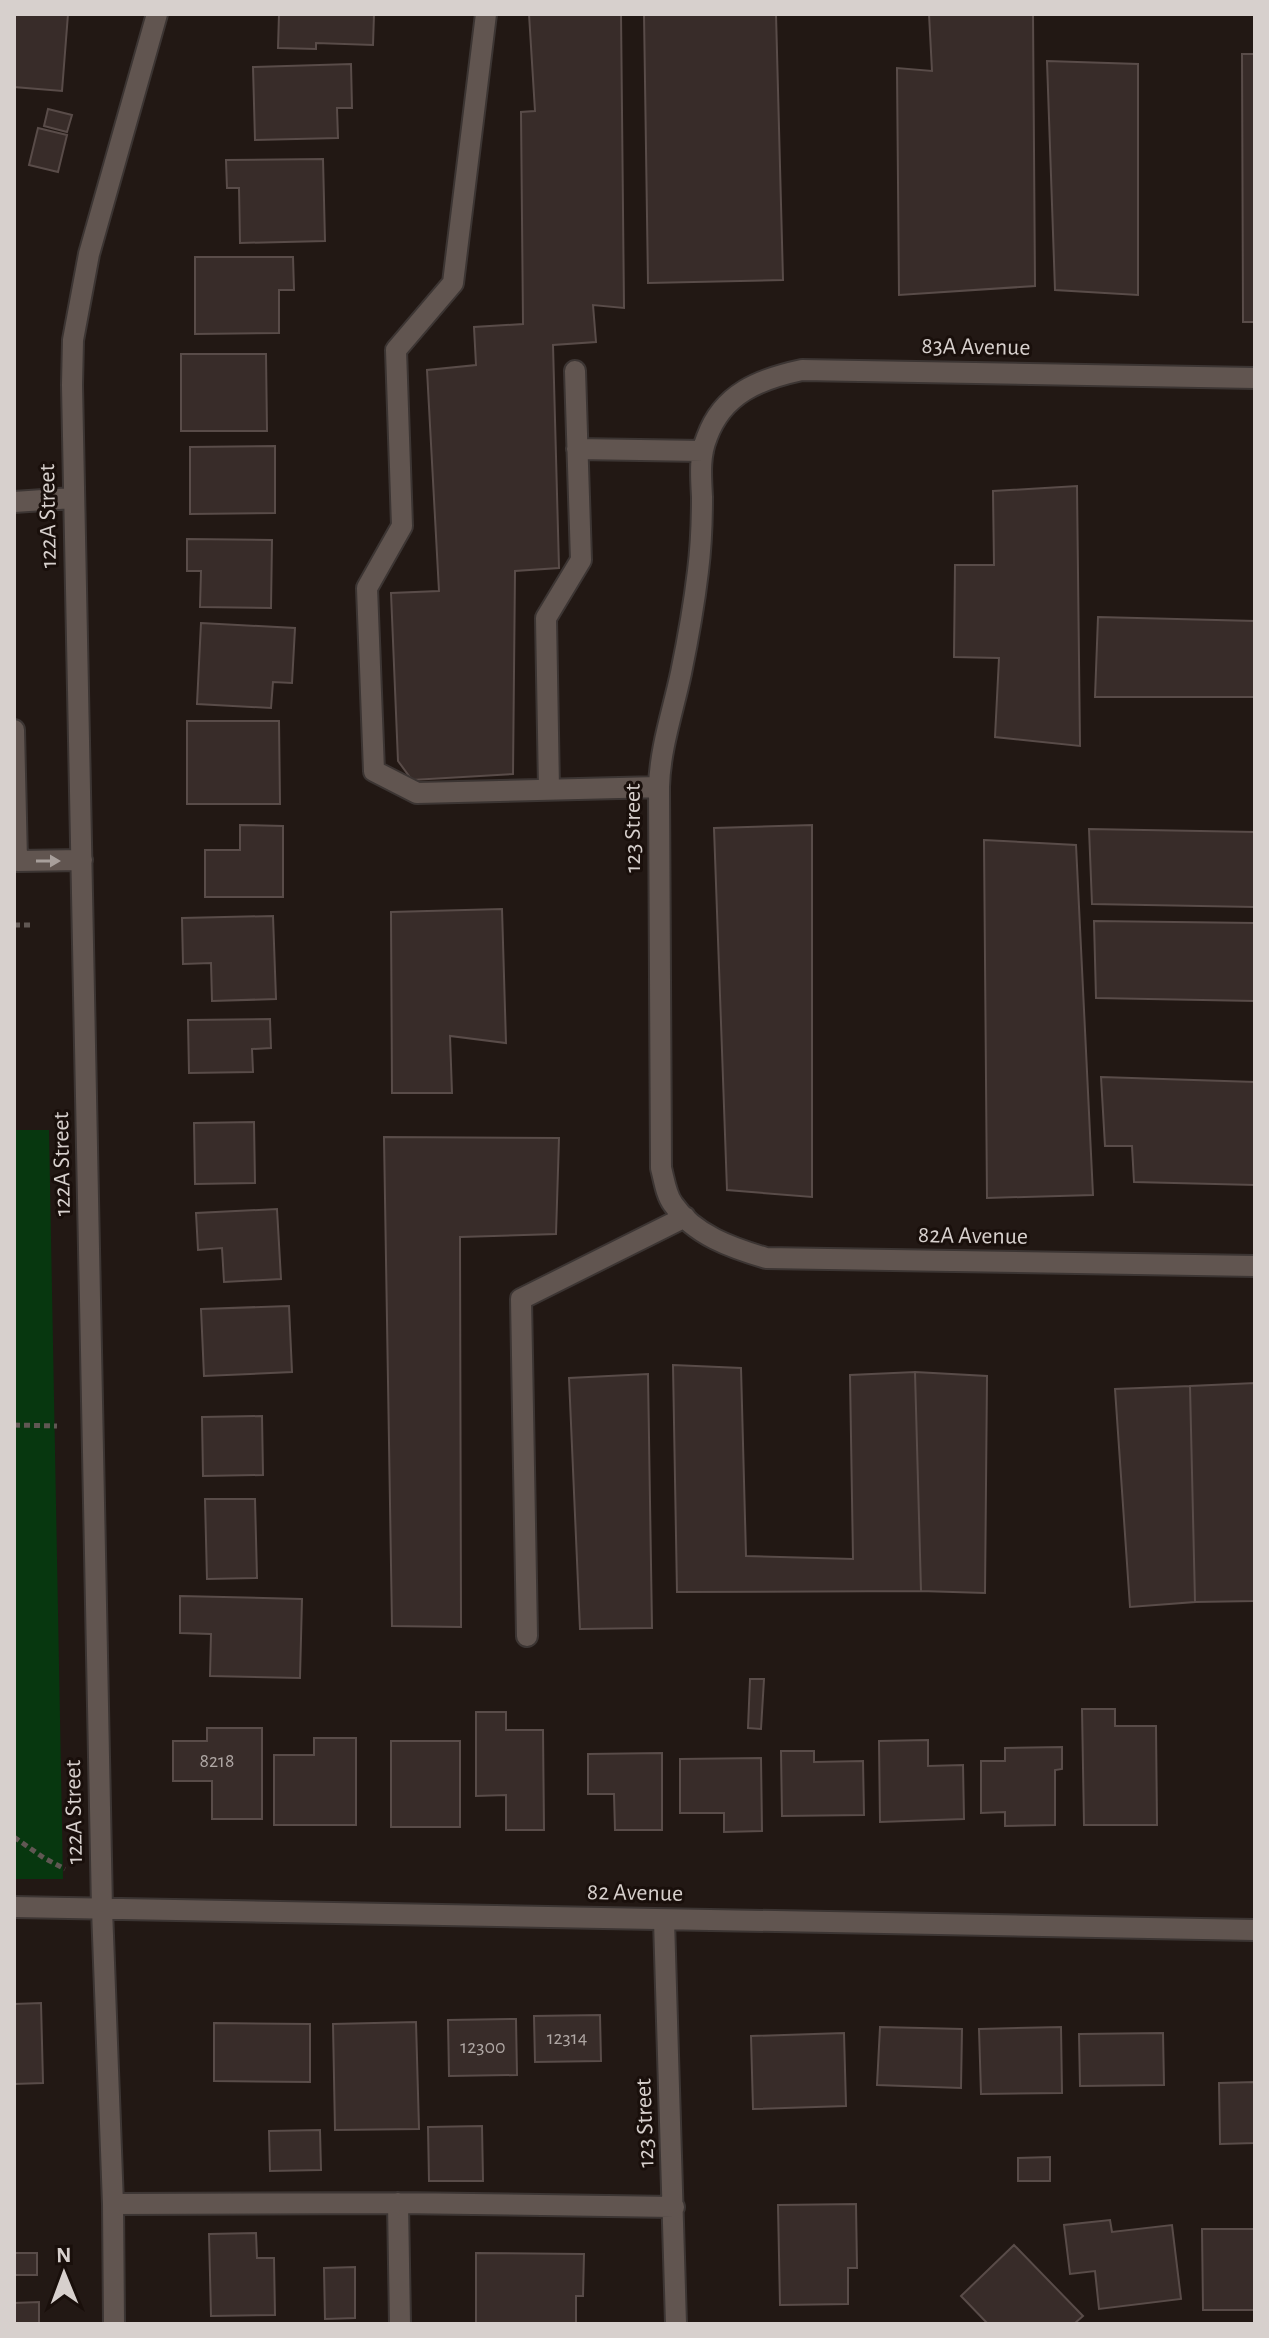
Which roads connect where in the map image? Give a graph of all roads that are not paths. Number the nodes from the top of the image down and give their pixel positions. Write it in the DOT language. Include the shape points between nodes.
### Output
graph roads {
  1 [pos="157,14"];
  2 [pos="486,14"];
  3 [pos="575,371"];
  4 [pos="1255,378"];
  5 [pos="715,422"];
  6 [pos="577,449"];
  7 [pos="703,451"];
  8 [pos="73,498"];
  9 [pos="14,502"];
  10 [pos="14,730"];
  11 [pos="659,787"];
  12 [pos="549,789"];
  13 [pos="82,860"];
  14 [pos="691,1222"];
  15 [pos="1255,1266"];
  16 [pos="527,1636"];
  17 [pos="14,1907"];
  18 [pos="102,1909"];
  19 [pos="664,1920"];
  20 [pos="1255,1930"];
  21 [pos="398,2203"];
  22 [pos="113,2204"];
  23 [pos="674,2207"];
  24 [pos="114,2324"];
  25 [pos="400,2324"];
  26 [pos="676,2324"];
  1 -- 8 [label="street, 122A Street" via="89,254 73,340"];
  2 -- 12 [label="street" via="453,283 396,350 402,526 367,588 374,771 417,793"];
  3 -- 6 [label="street"];
  4 -- 5 [label="street, 83A Avenue" via="802,370 750,385"];
  5 -- 7 [label="street, 123 Street"];
  6 -- 7 [label="street"];
  6 -- 12 [label="street" via="581,560 546,618"];
  7 -- 11 [label="street, 123 Street" via="698,568 681,674 659,764"];
  8 -- 9 [label="street"];
  8 -- 13 [label="street, 122A Street"];
  10 -- 13 [label="street, one-way" via="17,861"];
  11 -- 12 [label="street"];
  11 -- 14 [label="street, 123 Street" via="661,1168 671,1203"];
  13 -- 18 [label="street, 122A Street"];
  14 -- 15 [label="street, 82A Avenue" via="726,1246 766,1258"];
  14 -- 16 [label="street" via="521,1299"];
  17 -- 18 [label="street, 82 Avenue"];
  18 -- 19 [label="street, 82 Avenue"];
  18 -- 22 [label="street, 122A Street"];
  19 -- 20 [label="street, 82 Avenue"];
  19 -- 23 [label="street, 123 Street"];
  21 -- 22 [label="street"];
  21 -- 23 [label="street"];
  21 -- 25 [label="street"];
  22 -- 24 [label="street, 122A Street"];
  23 -- 26 [label="street, 123 Street"];
}
